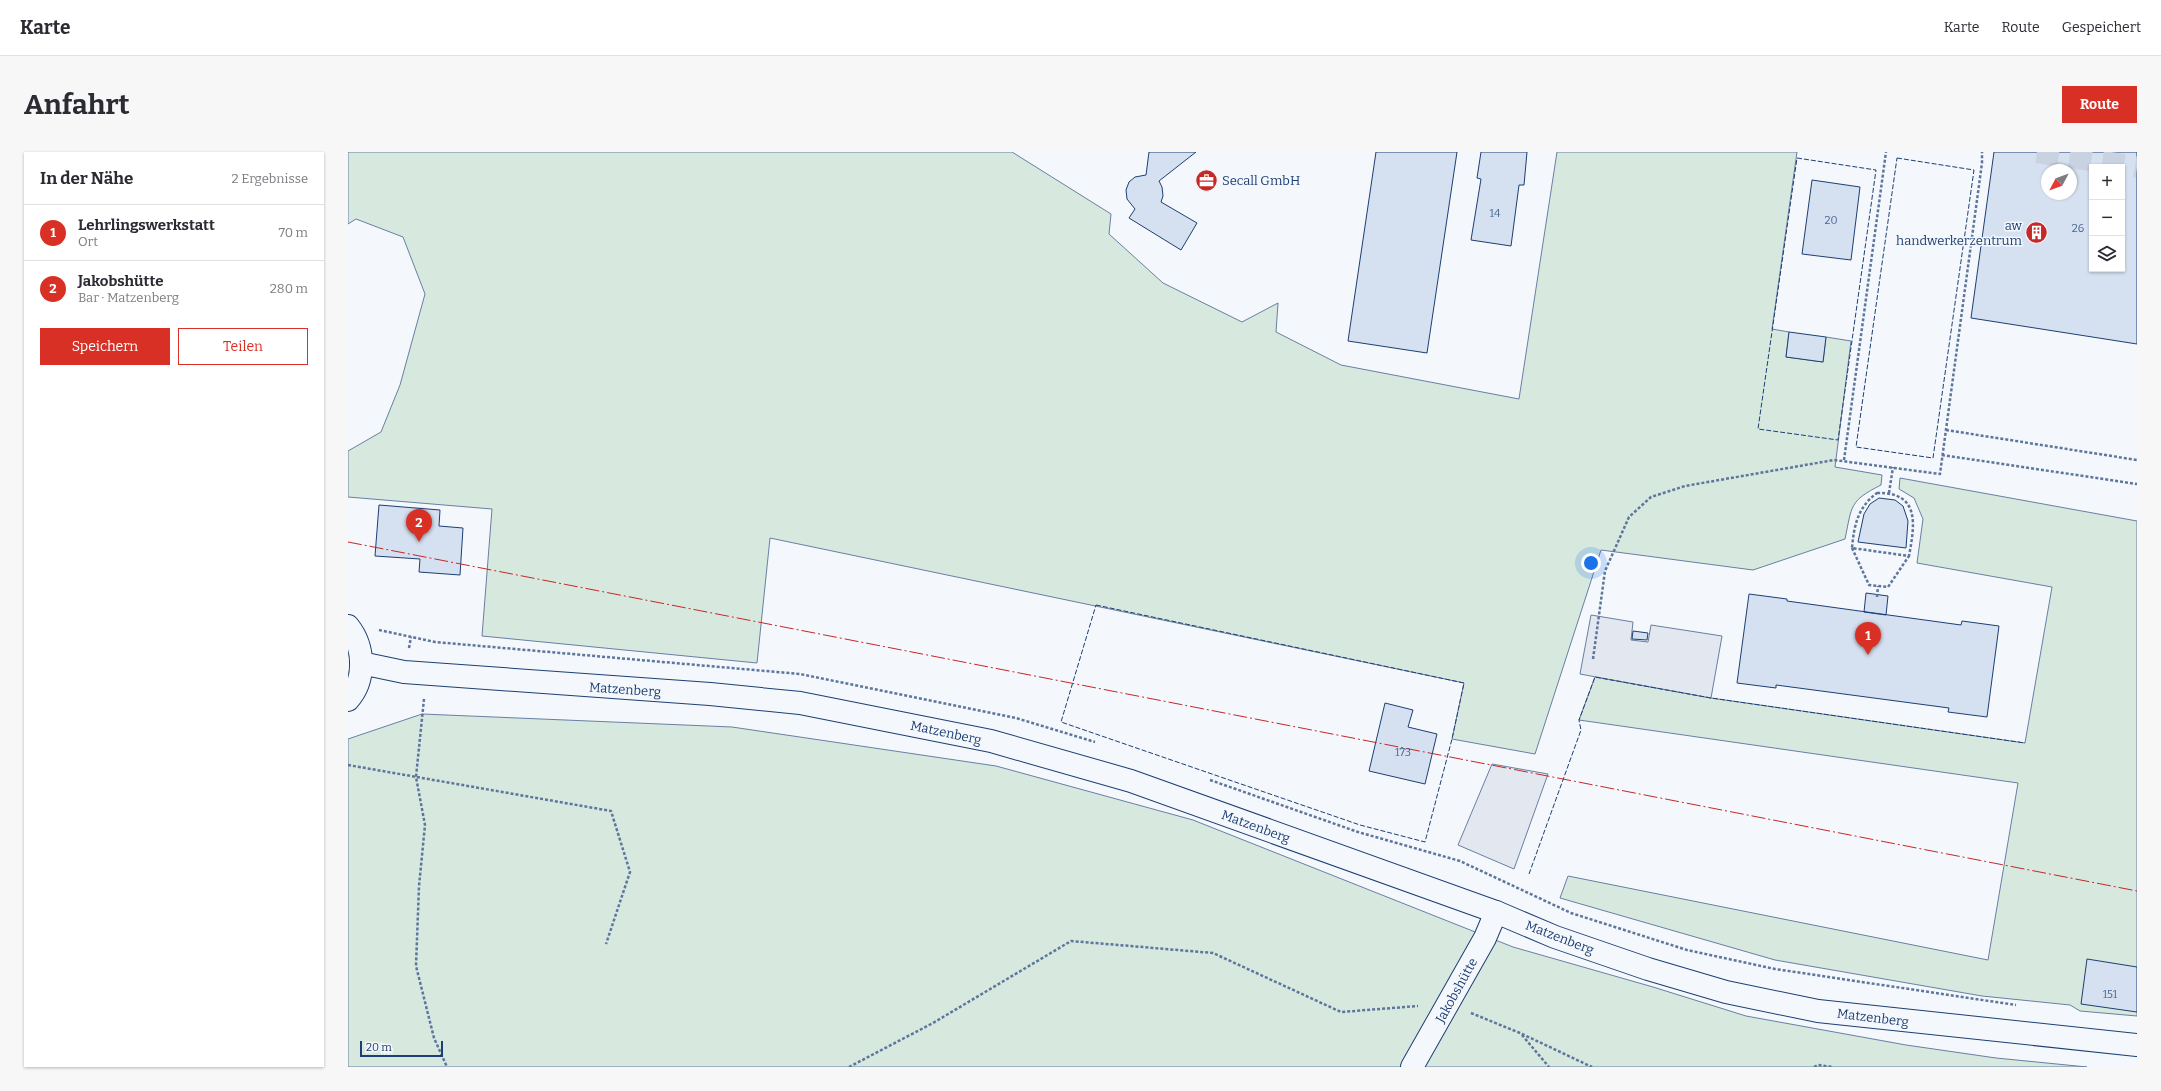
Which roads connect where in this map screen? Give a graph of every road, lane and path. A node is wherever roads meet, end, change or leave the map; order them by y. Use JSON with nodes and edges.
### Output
{"nodes":[{"id":1,"x":1886,"y":152,"type":"edge"},
{"id":2,"x":1982,"y":152,"type":"edge"},
{"id":3,"x":1946,"y":430,"type":"junction"},
{"id":4,"x":1942,"y":455,"type":"junction"},
{"id":5,"x":1844,"y":460,"type":"junction"},
{"id":6,"x":2137,"y":460,"type":"edge"},
{"id":7,"x":1893,"y":467,"type":"junction"},
{"id":8,"x":2137,"y":484,"type":"edge"},
{"id":9,"x":1889,"y":493,"type":"junction"},
{"id":10,"x":1852,"y":548,"type":"junction"},
{"id":11,"x":1910,"y":556,"type":"junction"},
{"id":12,"x":1878,"y":586,"type":"junction"},
{"id":13,"x":1877,"y":597,"type":"dead end"},
{"id":14,"x":348,"y":626,"type":"edge"},
{"id":15,"x":411,"y":637,"type":"dead end"},
{"id":16,"x":408,"y":649,"type":"dead end"},
{"id":17,"x":1593,"y":659,"type":"dead end"},
{"id":18,"x":361,"y":663,"type":"junction"},
{"id":19,"x":426,"y":673,"type":"junction"},
{"id":20,"x":348,"y":700,"type":"edge"},
{"id":21,"x":348,"y":765,"type":"edge"},
{"id":22,"x":416,"y":778,"type":"junction"},
{"id":23,"x":1496,"y":912,"type":"junction"},
{"id":24,"x":606,"y":944,"type":"dead end"},
{"id":25,"x":1449,"y":1004,"type":"junction"},
{"id":26,"x":1520,"y":1033,"type":"junction"},
{"id":27,"x":2137,"y":1045,"type":"edge"},
{"id":28,"x":447,"y":1067,"type":"edge"},
{"id":29,"x":849,"y":1067,"type":"edge"},
{"id":30,"x":1412,"y":1067,"type":"edge"},
{"id":31,"x":1550,"y":1067,"type":"edge"},
{"id":32,"x":1592,"y":1067,"type":"edge"},
{"id":33,"x":1814,"y":1067,"type":"edge"},
{"id":34,"x":1833,"y":1067,"type":"edge"}],
"edges":[{"from":1,"to":5,"type":"path"},
{"from":2,"to":3,"type":"path"},
{"from":3,"to":4,"type":"path"},
{"from":3,"to":6,"type":"path"},
{"from":4,"to":7,"type":"path"},
{"from":4,"to":8,"type":"path"},
{"from":5,"to":7,"type":"path"},
{"from":5,"to":17,"type":"path"},
{"from":7,"to":9,"type":"path"},
{"from":9,"to":10,"type":"path"},
{"from":9,"to":11,"type":"path"},
{"from":10,"to":11,"type":"path"},
{"from":10,"to":12,"type":"path"},
{"from":11,"to":12,"type":"path"},
{"from":12,"to":13,"type":"path"},
{"from":14,"to":18,"type":"street"},
{"from":15,"to":16,"type":"path"},
{"from":18,"to":19,"type":"street","name":"Matzenberg"},
{"from":18,"to":20,"type":"street"},
{"from":19,"to":22,"type":"path"},
{"from":19,"to":23,"type":"street","name":"Matzenberg"},
{"from":21,"to":22,"type":"path"},
{"from":22,"to":24,"type":"path"},
{"from":22,"to":28,"type":"path"},
{"from":23,"to":25,"type":"street","name":"Jakobshütte"},
{"from":23,"to":27,"type":"street","name":"Matzenberg"},
{"from":25,"to":26,"type":"path"},
{"from":25,"to":29,"type":"path"},
{"from":25,"to":30,"type":"street","name":"Jakobshütte"},
{"from":26,"to":31,"type":"path"},
{"from":26,"to":32,"type":"path"},
{"from":33,"to":34,"type":"path"}]}
